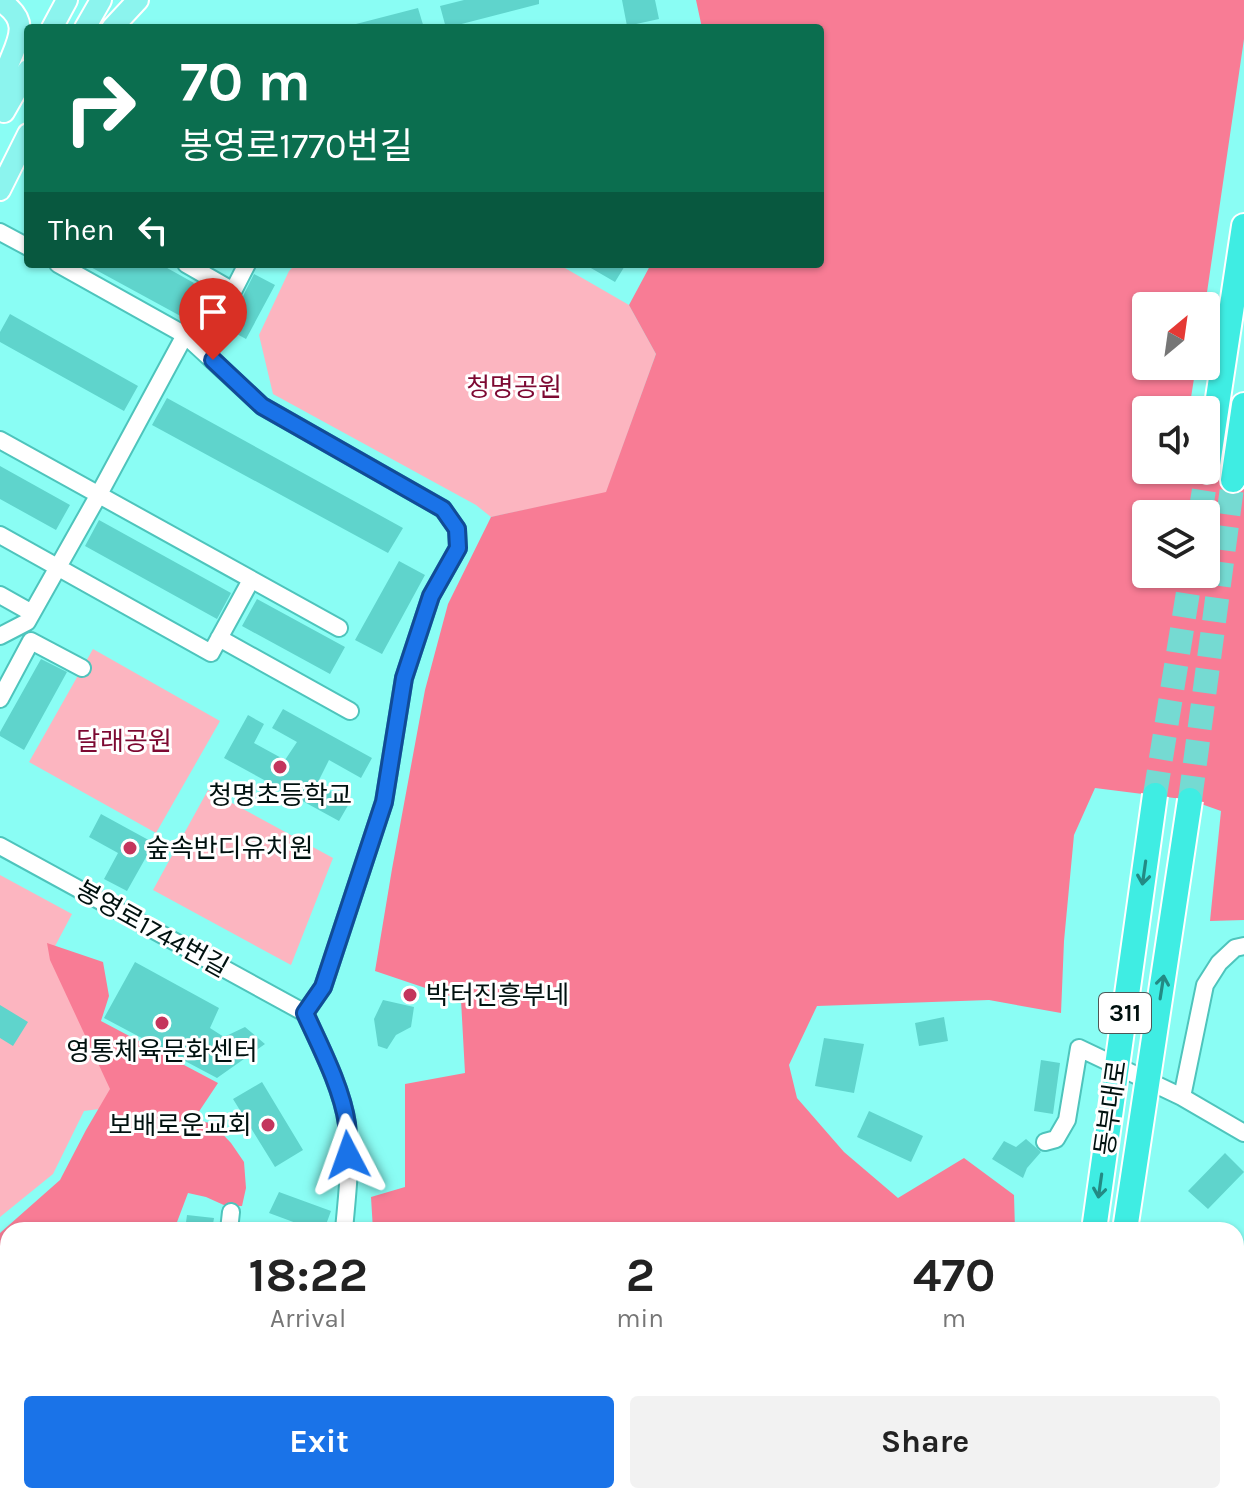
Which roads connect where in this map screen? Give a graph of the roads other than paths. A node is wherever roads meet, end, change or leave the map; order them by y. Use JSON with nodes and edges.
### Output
{"nodes":[{"id":1,"x":67,"y":0,"type":"edge"},
{"id":2,"x":101,"y":0,"type":"edge"},
{"id":3,"x":138,"y":0,"type":"edge"},
{"id":4,"x":0,"y":1,"type":"edge"},
{"id":5,"x":54,"y":24,"type":"edge"},
{"id":6,"x":87,"y":24,"type":"edge"},
{"id":7,"x":116,"y":24,"type":"edge"},
{"id":8,"x":24,"y":77,"type":"edge"},
{"id":9,"x":3,"y":113,"type":"edge"},
{"id":10,"x":22,"y":159,"type":"edge"},
{"id":11,"x":0,"y":190,"type":"edge"},
{"id":12,"x":1244,"y":226,"type":"edge"},
{"id":13,"x":0,"y":232,"type":"edge"},
{"id":14,"x":24,"y":245,"type":"edge"},
{"id":15,"x":65,"y":268,"type":"edge"},
{"id":16,"x":193,"y":268,"type":"edge"},
{"id":17,"x":245,"y":268,"type":"edge"},
{"id":18,"x":233,"y":291,"type":"junction"},
{"id":19,"x":189,"y":338,"type":"junction"},
{"id":20,"x":1218,"y":396,"type":"edge"},
{"id":21,"x":1244,"y":405,"type":"edge"},
{"id":22,"x":0,"y":440,"type":"edge"},
{"id":23,"x":1233,"y":480,"type":"tunnel mouth"},
{"id":24,"x":98,"y":496,"type":"junction"},
{"id":25,"x":0,"y":535,"type":"edge"},
{"id":26,"x":58,"y":567,"type":"junction"},
{"id":27,"x":251,"y":580,"type":"junction"},
{"id":28,"x":0,"y":595,"type":"edge"},
{"id":29,"x":32,"y":613,"type":"junction"},
{"id":30,"x":339,"y":628,"type":"dead end"},
{"id":31,"x":0,"y":636,"type":"edge"},
{"id":32,"x":219,"y":638,"type":"junction"},
{"id":33,"x":82,"y":668,"type":"dead end"},
{"id":34,"x":0,"y":699,"type":"edge"},
{"id":35,"x":350,"y":711,"type":"dead end"},
{"id":36,"x":1155,"y":795,"type":"tunnel mouth"},
{"id":37,"x":1190,"y":800,"type":"tunnel mouth"},
{"id":38,"x":0,"y":846,"type":"edge"},
{"id":39,"x":1244,"y":946,"type":"edge"},
{"id":40,"x":305,"y":1013,"type":"junction"},
{"id":41,"x":1182,"y":1097,"type":"junction"},
{"id":42,"x":1244,"y":1133,"type":"edge"},
{"id":43,"x":1045,"y":1142,"type":"dead end"},
{"id":44,"x":231,"y":1212,"type":"dead end"},
{"id":45,"x":230,"y":1222,"type":"edge"},
{"id":46,"x":345,"y":1222,"type":"edge"},
{"id":47,"x":1095,"y":1222,"type":"edge"},
{"id":48,"x":1126,"y":1222,"type":"edge"}],
"edges":[{"from":1,"to":5,"type":"main road"},
{"from":2,"to":6,"type":"main road"},
{"from":3,"to":7,"type":"main road"},
{"from":4,"to":9,"type":"main road"},
{"from":8,"to":9,"type":"main road"},
{"from":10,"to":11,"type":"main road"},
{"from":12,"to":20,"type":"highway"},
{"from":13,"to":14,"type":"street"},
{"from":15,"to":19,"type":"street"},
{"from":16,"to":18,"type":"street"},
{"from":17,"to":18,"type":"street"},
{"from":18,"to":19,"type":"street"},
{"from":19,"to":24,"type":"street"},
{"from":19,"to":40,"type":"street"},
{"from":21,"to":23,"type":"highway"},
{"from":22,"to":24,"type":"street"},
{"from":24,"to":26,"type":"street"},
{"from":24,"to":27,"type":"street"},
{"from":25,"to":26,"type":"street"},
{"from":26,"to":29,"type":"street"},
{"from":26,"to":32,"type":"street"},
{"from":27,"to":30,"type":"street"},
{"from":27,"to":32,"type":"street"},
{"from":28,"to":29,"type":"street"},
{"from":29,"to":31,"type":"street"},
{"from":32,"to":35,"type":"street"},
{"from":33,"to":34,"type":"street"},
{"from":36,"to":47,"type":"highway","name":"동부대로","number":"311","one_way":true,"bridge":true},
{"from":48,"to":37,"type":"highway","name":"동부대로","number":"311","one_way":true,"bridge":true},
{"from":38,"to":40,"type":"street","name":"봉영로1744번길"},
{"from":39,"to":41,"type":"street"},
{"from":40,"to":46,"type":"street"},
{"from":41,"to":42,"type":"street"},
{"from":41,"to":43,"type":"street"},
{"from":44,"to":45,"type":"street"}]}
